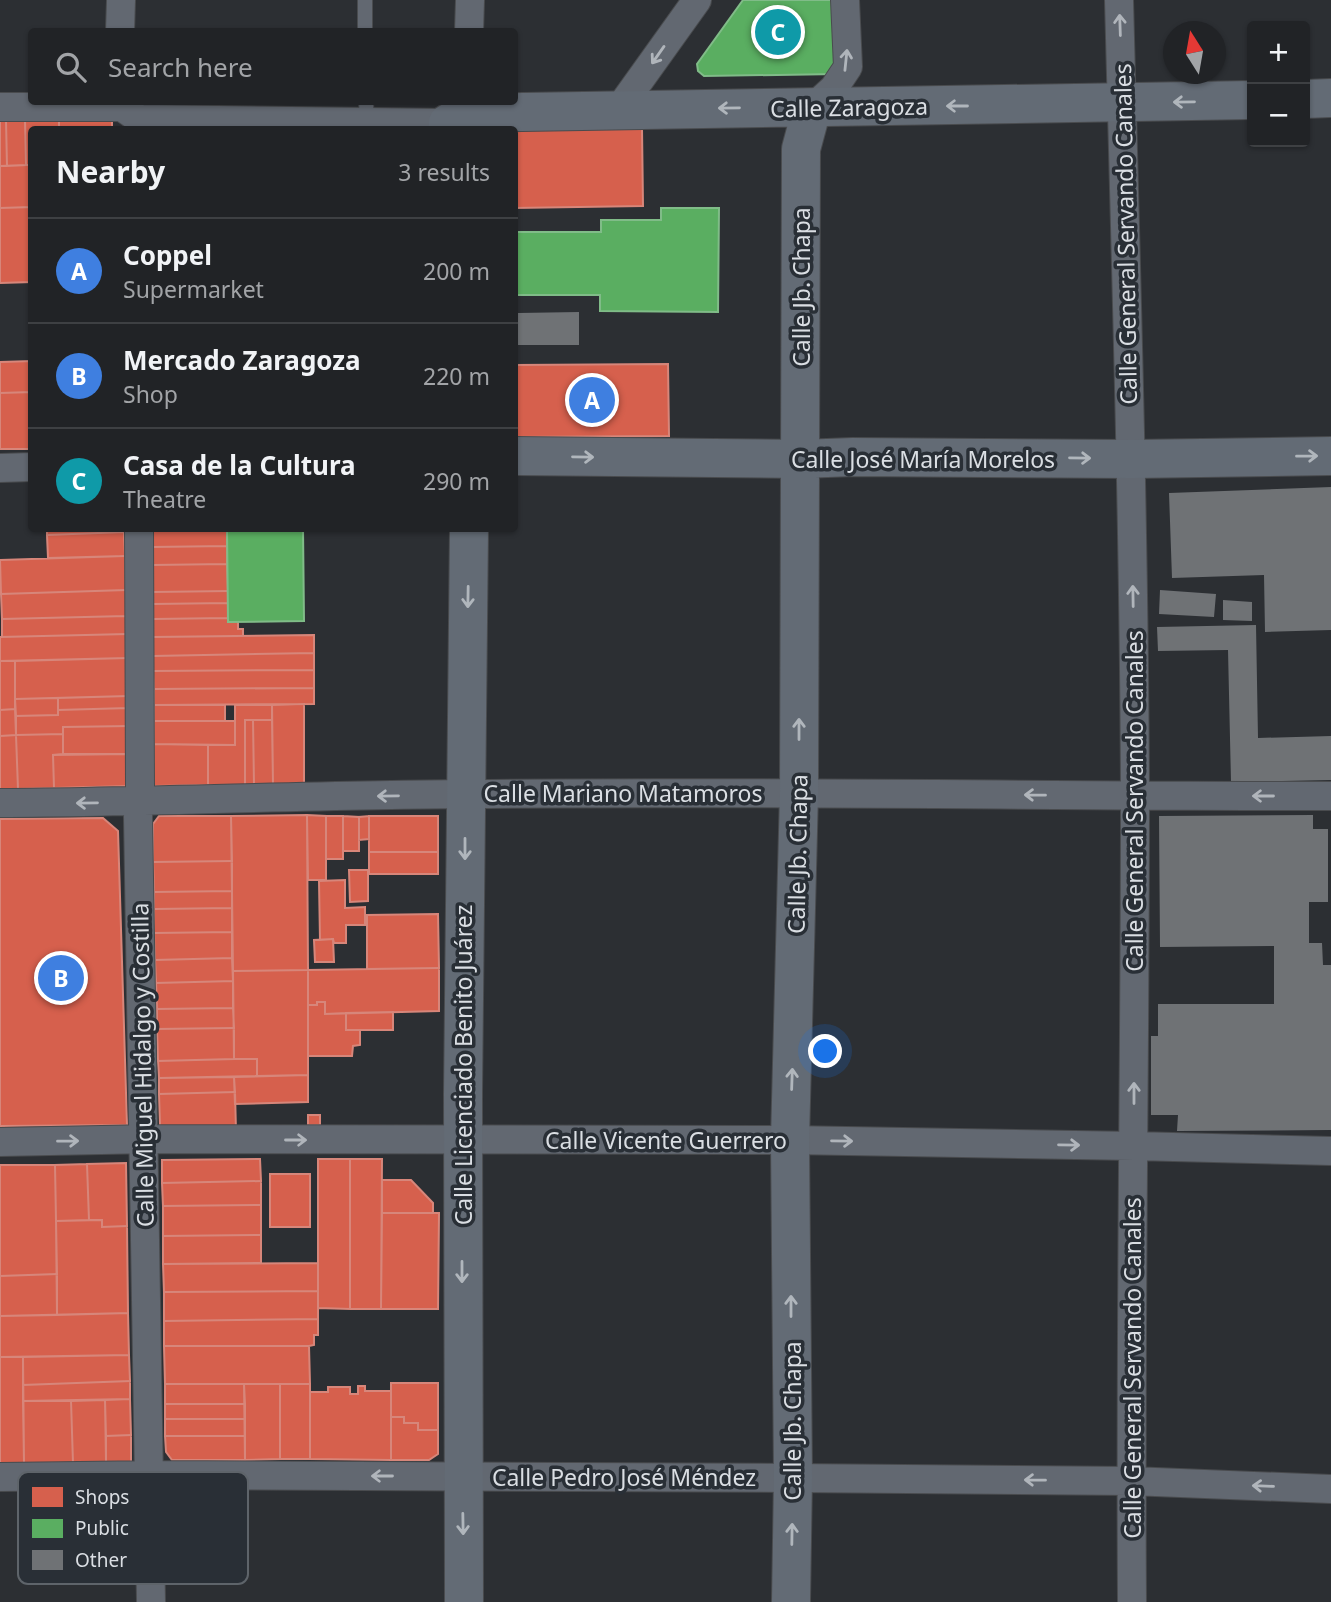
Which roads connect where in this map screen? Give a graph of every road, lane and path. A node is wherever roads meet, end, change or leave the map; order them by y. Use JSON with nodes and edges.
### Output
{"nodes":[{"id":1,"x":121,"y":0,"type":"edge"},
{"id":2,"x":365,"y":0,"type":"edge"},
{"id":3,"x":470,"y":0,"type":"edge"},
{"id":4,"x":697,"y":0,"type":"edge"},
{"id":5,"x":845,"y":0,"type":"edge"},
{"id":6,"x":1119,"y":0,"type":"edge"},
{"id":7,"x":120,"y":28,"type":"edge"},
{"id":8,"x":365,"y":28,"type":"edge"},
{"id":9,"x":469,"y":28,"type":"edge"},
{"id":10,"x":1331,"y":98,"type":"edge"},
{"id":11,"x":1310,"y":99,"type":"edge"},
{"id":12,"x":1247,"y":100,"type":"edge"},
{"id":13,"x":1122,"y":103,"type":"junction"},
{"id":14,"x":0,"y":107,"type":"edge"},
{"id":15,"x":812,"y":107,"type":"junction"},
{"id":16,"x":619,"y":110,"type":"junction"},
{"id":17,"x":367,"y":112,"type":"edge"},
{"id":18,"x":130,"y":114,"type":"edge"},
{"id":19,"x":458,"y":117,"type":"edge"},
{"id":20,"x":518,"y":456,"type":"edge"},
{"id":21,"x":1331,"y":456,"type":"edge"},
{"id":22,"x":801,"y":459,"type":"junction"},
{"id":23,"x":1132,"y":459,"type":"junction"},
{"id":24,"x":28,"y":467,"type":"edge"},
{"id":25,"x":0,"y":468,"type":"edge"},
{"id":26,"x":138,"y":532,"type":"edge"},
{"id":27,"x":469,"y":532,"type":"edge"},
{"id":28,"x":799,"y":793,"type":"junction"},
{"id":29,"x":465,"y":794,"type":"junction"},
{"id":30,"x":1135,"y":796,"type":"junction"},
{"id":31,"x":1331,"y":796,"type":"edge"},
{"id":32,"x":140,"y":802,"type":"junction"},
{"id":33,"x":0,"y":803,"type":"edge"},
{"id":34,"x":143,"y":1140,"type":"junction"},
{"id":35,"x":463,"y":1140,"type":"junction"},
{"id":36,"x":790,"y":1140,"type":"junction"},
{"id":37,"x":0,"y":1142,"type":"edge"},
{"id":38,"x":1134,"y":1146,"type":"junction"},
{"id":39,"x":1331,"y":1151,"type":"edge"},
{"id":40,"x":149,"y":1472,"type":"edge"},
{"id":41,"x":248,"y":1476,"type":"edge"},
{"id":42,"x":462,"y":1476,"type":"junction"},
{"id":43,"x":0,"y":1477,"type":"edge"},
{"id":44,"x":18,"y":1477,"type":"edge"},
{"id":45,"x":793,"y":1478,"type":"junction"},
{"id":46,"x":1131,"y":1481,"type":"junction"},
{"id":47,"x":1331,"y":1489,"type":"edge"},
{"id":48,"x":151,"y":1584,"type":"edge"},
{"id":49,"x":151,"y":1602,"type":"edge"},
{"id":50,"x":464,"y":1602,"type":"edge"},
{"id":51,"x":791,"y":1602,"type":"edge"},
{"id":52,"x":1132,"y":1602,"type":"edge"}],
"edges":[{"from":1,"to":7,"type":"street"},
{"from":2,"to":8,"type":"lane"},
{"from":3,"to":9,"type":"street"},
{"from":4,"to":16,"type":"street","one_way":true},
{"from":15,"to":5,"type":"street","one_way":true},
{"from":13,"to":6,"type":"street","name":"Calle General Servando Canales","one_way":true},
{"from":10,"to":11,"type":"main road"},
{"from":12,"to":13,"type":"main road","name":"Calle Zaragoza","one_way":true},
{"from":13,"to":15,"type":"main road","name":"Calle Zaragoza","one_way":true},
{"from":13,"to":23,"type":"street","name":"Calle General Servando Canales"},
{"from":14,"to":18,"type":"street"},
{"from":15,"to":16,"type":"main road","name":"Calle Zaragoza","one_way":true},
{"from":15,"to":22,"type":"main road","name":"Calle Jb. Chapa"},
{"from":16,"to":19,"type":"main road","name":"Calle Zaragoza"},
{"from":17,"to":18,"type":"street"},
{"from":17,"to":19,"type":"street"},
{"from":20,"to":22,"type":"main road","name":"Calle José María Morelos","one_way":true},
{"from":23,"to":21,"type":"main road","name":"Calle José María Morelos","one_way":true},
{"from":22,"to":23,"type":"main road","name":"Calle José María Morelos","one_way":true},
{"from":28,"to":22,"type":"main road","name":"Calle Jb. Chapa","one_way":true},
{"from":30,"to":23,"type":"street","name":"Calle General Servando Canales","one_way":true},
{"from":24,"to":25,"type":"street"},
{"from":26,"to":32,"type":"street","name":"Calle Miguel Hidalgo y Costilla"},
{"from":27,"to":29,"type":"main road","name":"Calle Licenciado Benito Juárez","one_way":true},
{"from":28,"to":29,"type":"street","name":"Calle Mariano Matamoros"},
{"from":30,"to":28,"type":"street","name":"Calle Mariano Matamoros","one_way":true},
{"from":36,"to":28,"type":"main road","name":"Calle Jb. Chapa","one_way":true},
{"from":29,"to":32,"type":"street","name":"Calle Mariano Matamoros","one_way":true},
{"from":29,"to":35,"type":"main road","name":"Calle Licenciado Benito Juárez","one_way":true},
{"from":31,"to":30,"type":"street","name":"Calle Mariano Matamoros","one_way":true},
{"from":38,"to":30,"type":"street","name":"Calle General Servando Canales","one_way":true},
{"from":32,"to":33,"type":"street","name":"Calle Mariano Matamoros","one_way":true},
{"from":32,"to":34,"type":"street","name":"Calle Miguel Hidalgo y Costilla"},
{"from":34,"to":35,"type":"street","name":"Calle Vicente Guerrero","one_way":true},
{"from":37,"to":34,"type":"street","name":"Calle Vicente Guerrero","one_way":true},
{"from":34,"to":40,"type":"street","name":"Calle Miguel Hidalgo y Costilla"},
{"from":35,"to":36,"type":"street","name":"Calle Vicente Guerrero"},
{"from":35,"to":42,"type":"main road","name":"Calle Licenciado Benito Juárez","one_way":true},
{"from":36,"to":38,"type":"street","name":"Calle Vicente Guerrero","one_way":true},
{"from":45,"to":36,"type":"main road","name":"Calle Jb. Chapa","one_way":true},
{"from":38,"to":39,"type":"street","name":"Calle Vicente Guerrero"},
{"from":38,"to":46,"type":"street","name":"Calle General Servando Canales"},
{"from":42,"to":41,"type":"street","name":"Calle Pedro José Méndez","one_way":true},
{"from":42,"to":45,"type":"street","name":"Calle Pedro José Méndez"},
{"from":42,"to":50,"type":"main road","name":"Calle Licenciado Benito Juárez","one_way":true},
{"from":43,"to":44,"type":"street","name":"Calle Pedro José Méndez"},
{"from":46,"to":45,"type":"street","name":"Calle Pedro José Méndez","one_way":true},
{"from":51,"to":45,"type":"main road","name":"Calle Jb. Chapa","one_way":true},
{"from":47,"to":46,"type":"street","name":"Calle Pedro José Méndez","one_way":true},
{"from":46,"to":52,"type":"street","name":"Calle General Servando Canales"},
{"from":48,"to":49,"type":"street","name":"Calle Miguel Hidalgo y Costilla"}]}
